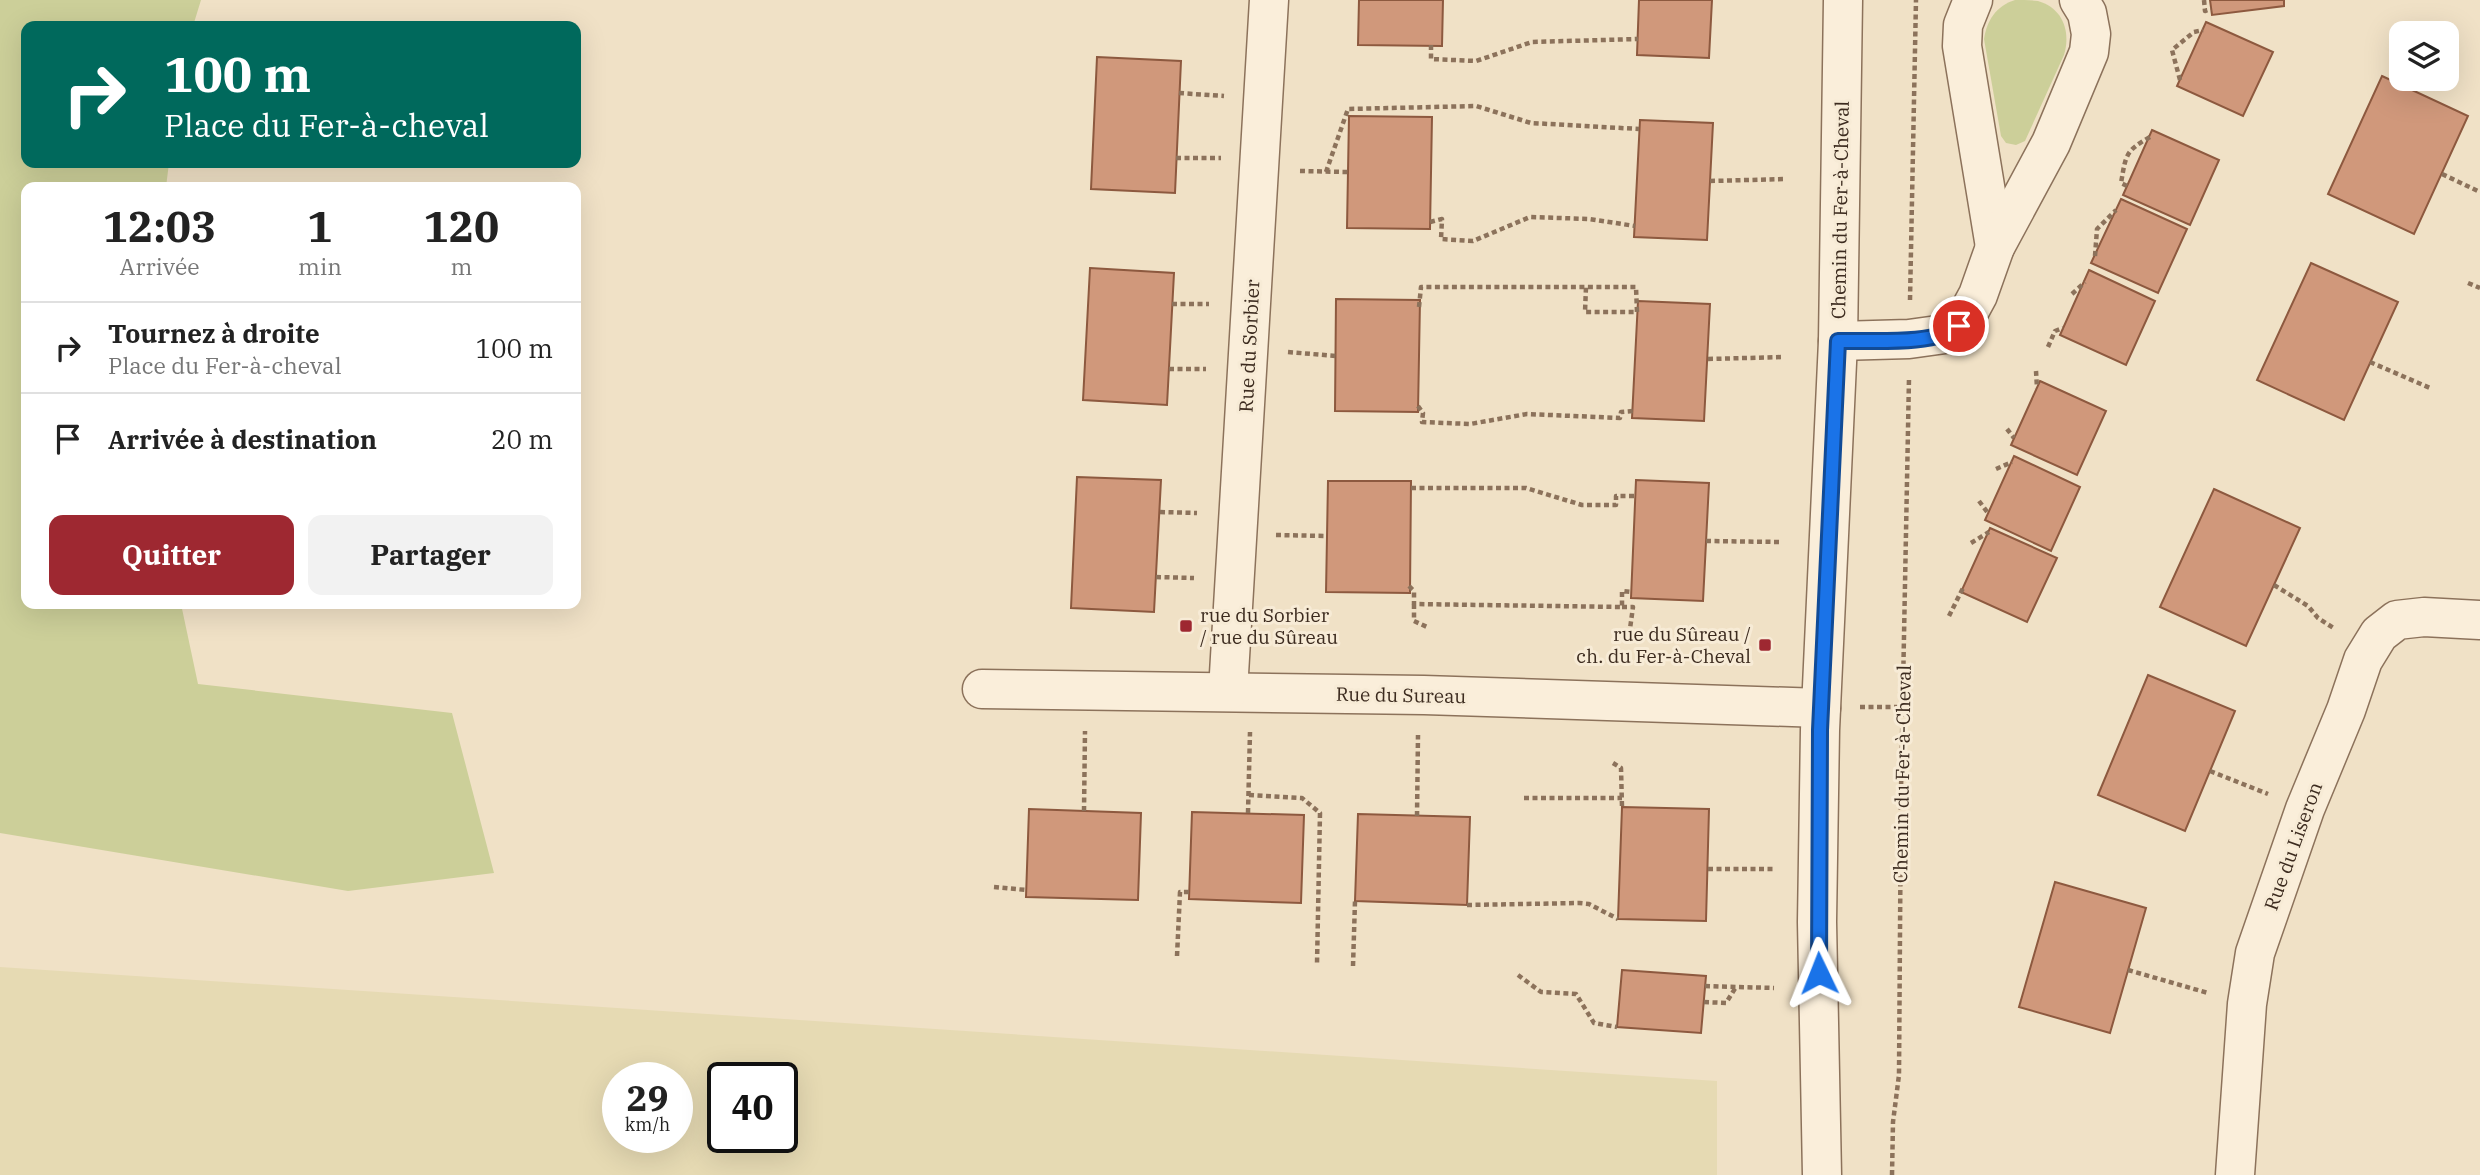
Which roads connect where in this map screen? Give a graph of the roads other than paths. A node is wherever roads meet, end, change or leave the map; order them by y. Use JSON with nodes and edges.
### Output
{"nodes":[{"id":1,"x":1269,"y":0,"type":"edge"},
{"id":2,"x":1843,"y":0,"type":"edge"},
{"id":3,"x":1973,"y":0,"type":"edge"},
{"id":4,"x":2079,"y":0,"type":"edge"},
{"id":5,"x":1995,"y":247,"type":"junction"},
{"id":6,"x":1838,"y":341,"type":"junction"},
{"id":7,"x":2480,"y":620,"type":"edge"},
{"id":8,"x":982,"y":689,"type":"dead end"},
{"id":9,"x":1227,"y":691,"type":"junction"},
{"id":10,"x":1821,"y":708,"type":"junction"},
{"id":11,"x":1822,"y":1175,"type":"edge"},
{"id":12,"x":2235,"y":1175,"type":"edge"}],
"edges":[{"from":1,"to":9,"type":"street","name":"Rue du Sorbier"},
{"from":2,"to":6,"type":"street","name":"Chemin du Fer-à-Cheval"},
{"from":3,"to":5,"type":"street"},
{"from":4,"to":5,"type":"street"},
{"from":5,"to":6,"type":"street"},
{"from":6,"to":10,"type":"street","name":"Chemin du Fer-à-Cheval"},
{"from":7,"to":12,"type":"street","name":"Rue du Liseron"},
{"from":8,"to":9,"type":"street","name":"Rue du Sureau"},
{"from":9,"to":10,"type":"street","name":"Rue du Sureau"},
{"from":10,"to":11,"type":"street","name":"Chemin du Fer-à-Cheval"}]}
